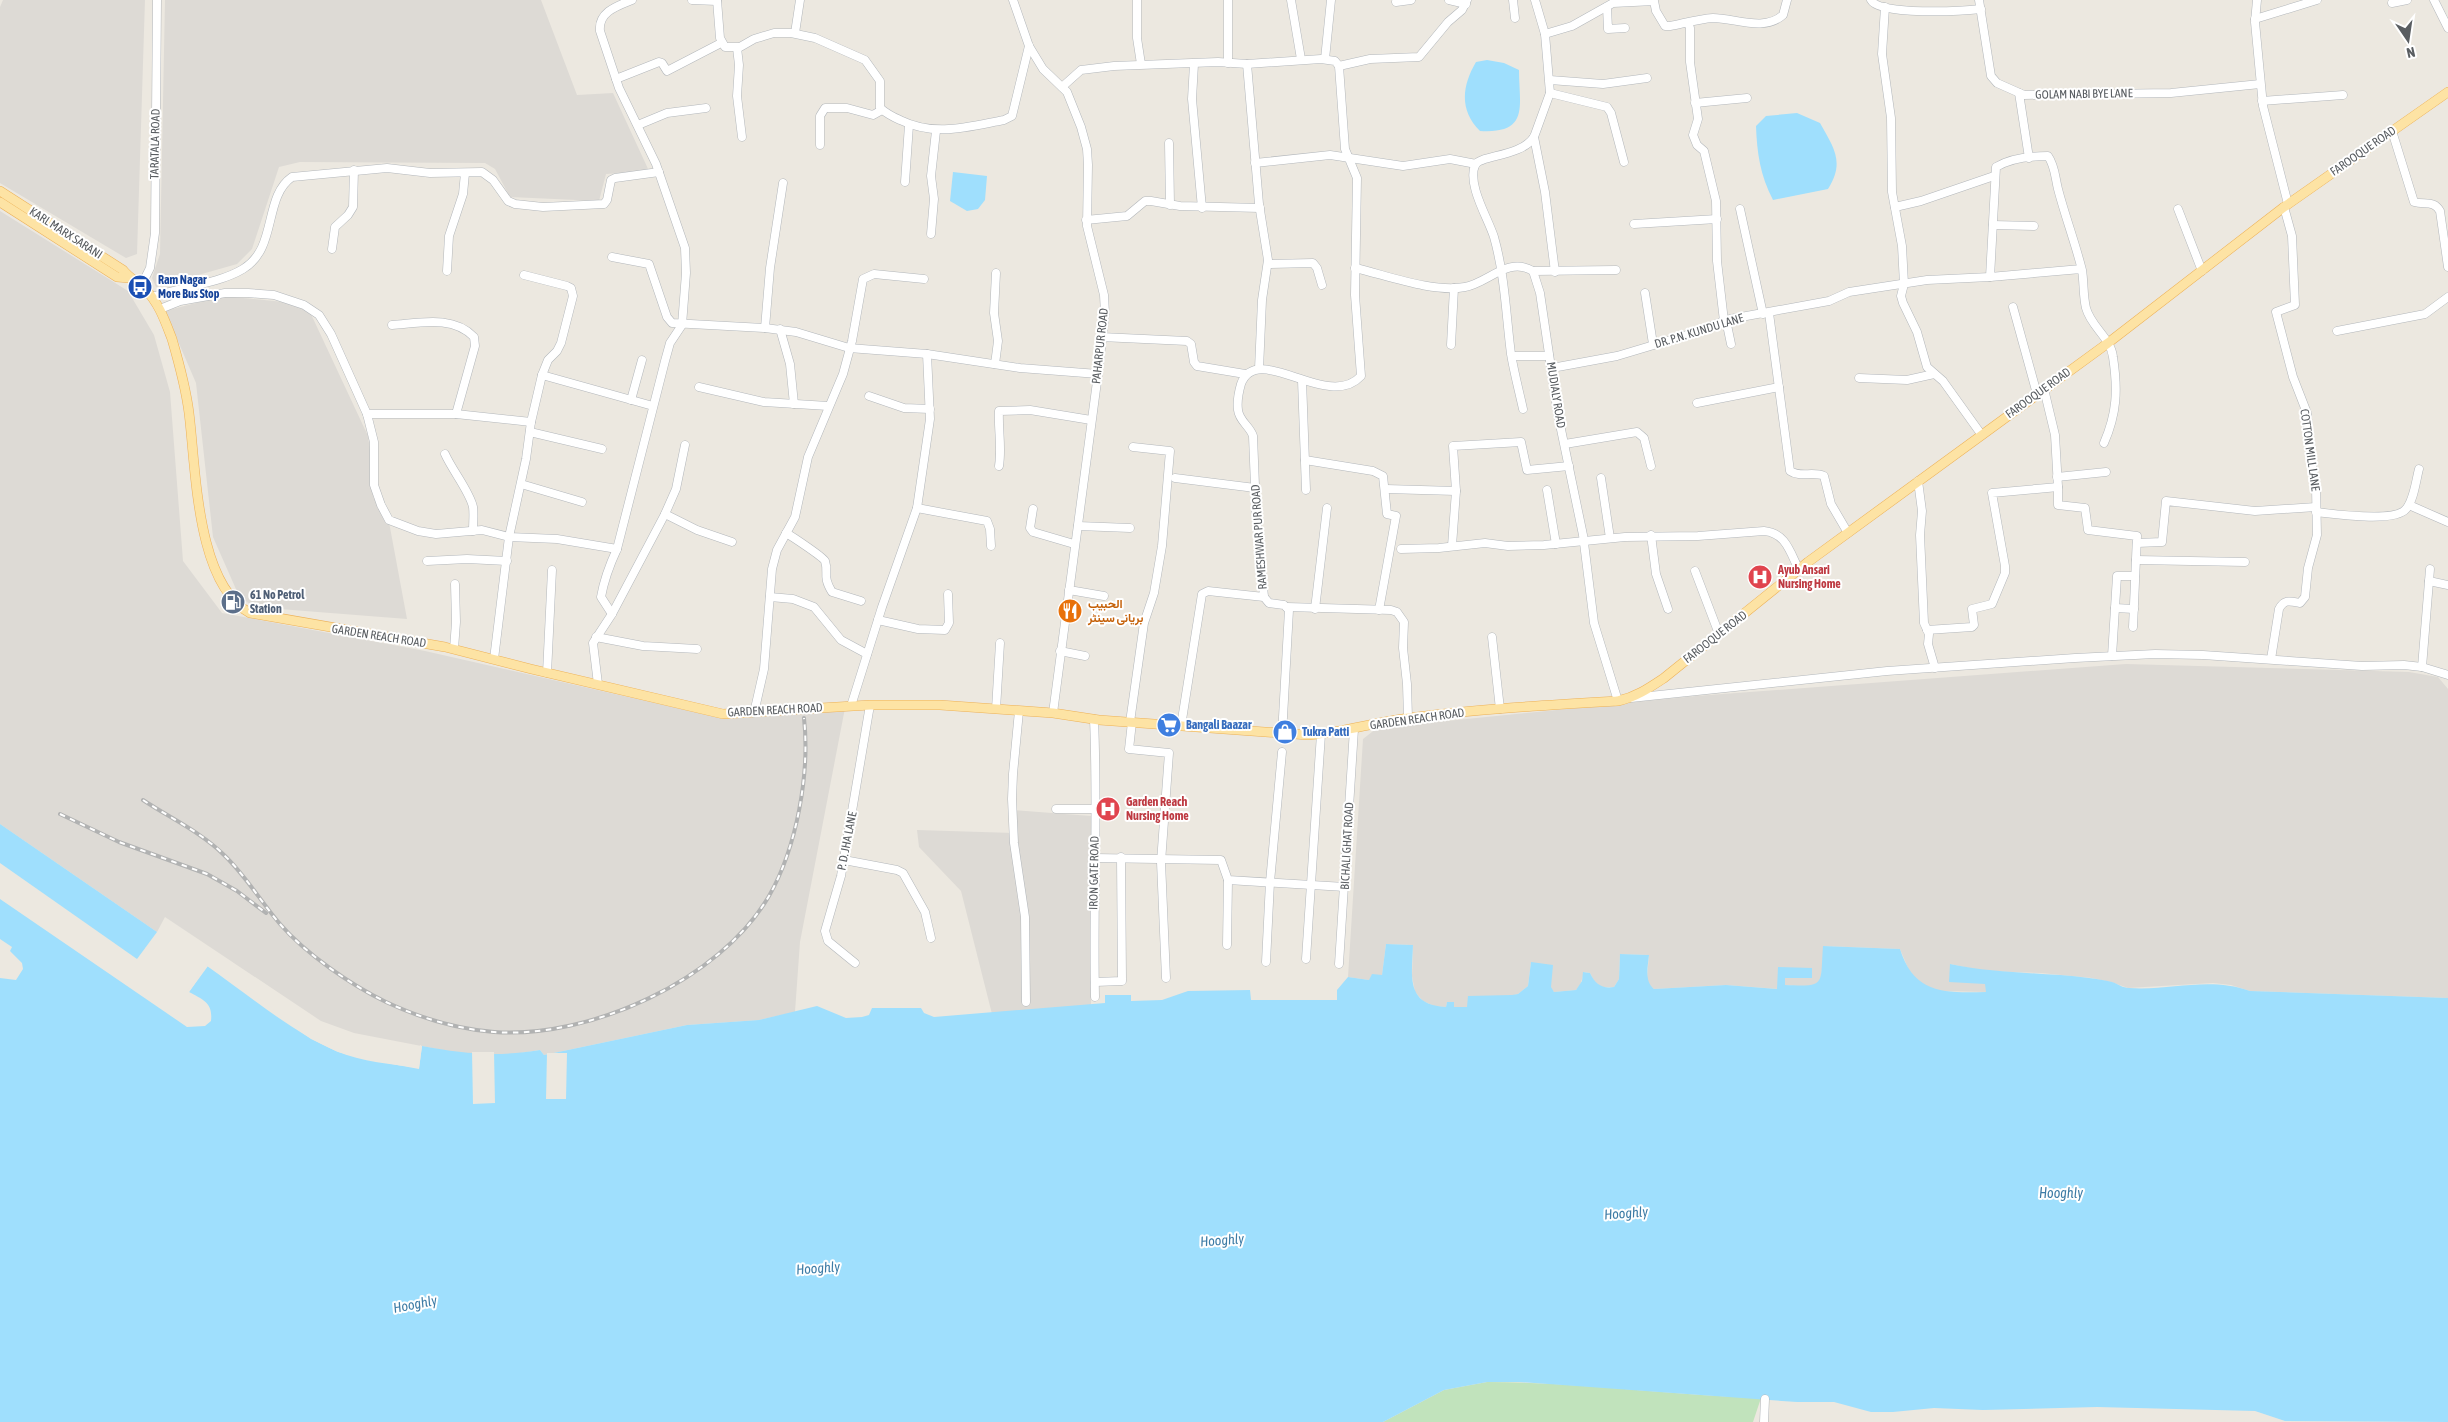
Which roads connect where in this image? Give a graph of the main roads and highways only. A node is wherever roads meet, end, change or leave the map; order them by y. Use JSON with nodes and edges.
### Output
{"nodes":[{"id":1,"x":2448,"y":92,"type":"edge"},
{"id":2,"x":0,"y":191,"type":"edge"},
{"id":3,"x":0,"y":202,"type":"edge"},
{"id":4,"x":129,"y":278,"type":"junction"},
{"id":5,"x":141,"y":286,"type":"joint"},
{"id":6,"x":1631,"y":698,"type":"joint"}],
"edges":[{"from":1,"to":6,"type":"main road","name":"FAROOQUE ROAD"},
{"from":2,"to":4,"type":"main road","name":"KARL MARX SARANI"},
{"from":3,"to":4,"type":"main road","name":"KARL MARX SARANI"},
{"from":4,"to":5,"type":"main road","name":"KARL MARX SARANI"},
{"from":5,"to":6,"type":"main road","name":"GARDEN REACH ROAD"}]}
